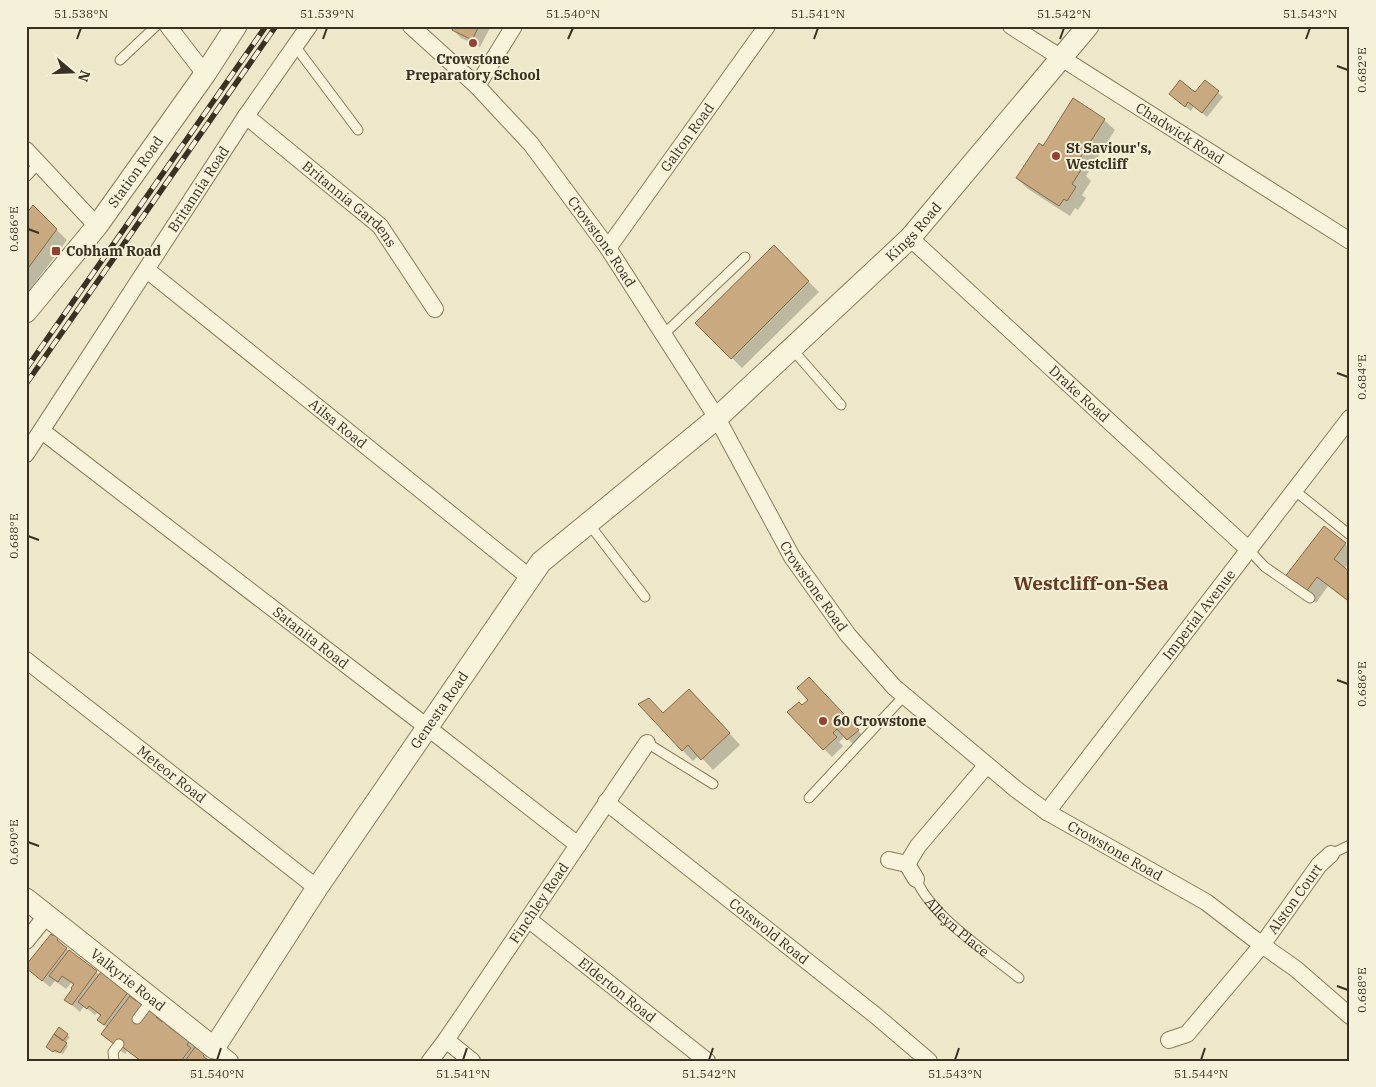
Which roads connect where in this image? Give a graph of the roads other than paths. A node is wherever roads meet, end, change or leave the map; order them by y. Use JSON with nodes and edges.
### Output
{"nodes":[{"id":1,"x":156,"y":26,"type":"edge"},
{"id":2,"x":168,"y":26,"type":"edge"},
{"id":3,"x":236,"y":26,"type":"edge"},
{"id":4,"x":309,"y":26,"type":"edge"},
{"id":5,"x":411,"y":26,"type":"edge"},
{"id":6,"x":514,"y":26,"type":"edge"},
{"id":7,"x":766,"y":26,"type":"edge"},
{"id":8,"x":1010,"y":26,"type":"edge"},
{"id":9,"x":1088,"y":26,"type":"edge"},
{"id":10,"x":296,"y":46,"type":"junction"},
{"id":11,"x":1062,"y":59,"type":"junction"},
{"id":12,"x":120,"y":60,"type":"dead end"},
{"id":13,"x":204,"y":74,"type":"junction"},
{"id":14,"x":478,"y":86,"type":"junction"},
{"id":15,"x":246,"y":116,"type":"junction"},
{"id":16,"x":358,"y":130,"type":"dead end"},
{"id":17,"x":26,"y":150,"type":"edge"},
{"id":18,"x":39,"y":163,"type":"junction"},
{"id":19,"x":26,"y":177,"type":"edge"},
{"id":20,"x":97,"y":226,"type":"junction"},
{"id":21,"x":910,"y":238,"type":"junction"},
{"id":22,"x":1350,"y":241,"type":"edge"},
{"id":23,"x":608,"y":248,"type":"junction"},
{"id":24,"x":745,"y":257,"type":"dead end"},
{"id":25,"x":147,"y":270,"type":"junction"},
{"id":26,"x":435,"y":308,"type":"dead end"},
{"id":27,"x":26,"y":312,"type":"edge"},
{"id":28,"x":664,"y":335,"type":"junction"},
{"id":29,"x":792,"y":349,"type":"junction"},
{"id":30,"x":841,"y":405,"type":"dead end"},
{"id":31,"x":717,"y":418,"type":"junction"},
{"id":32,"x":1350,"y":418,"type":"edge"},
{"id":33,"x":42,"y":432,"type":"junction"},
{"id":34,"x":26,"y":454,"type":"edge"},
{"id":35,"x":1294,"y":490,"type":"junction"},
{"id":36,"x":589,"y":524,"type":"junction"},
{"id":37,"x":1350,"y":535,"type":"edge"},
{"id":38,"x":1248,"y":549,"type":"junction"},
{"id":39,"x":529,"y":577,"type":"junction"},
{"id":40,"x":645,"y":597,"type":"dead end"},
{"id":41,"x":1310,"y":598,"type":"dead end"},
{"id":42,"x":26,"y":660,"type":"edge"},
{"id":43,"x":904,"y":696,"type":"junction"},
{"id":44,"x":427,"y":726,"type":"junction"},
{"id":45,"x":647,"y":743,"type":"joint"},
{"id":46,"x":986,"y":766,"type":"junction"},
{"id":47,"x":713,"y":784,"type":"dead end"},
{"id":48,"x":809,"y":798,"type":"dead end"},
{"id":49,"x":606,"y":802,"type":"junction"},
{"id":50,"x":1047,"y":812,"type":"junction"},
{"id":51,"x":578,"y":845,"type":"junction"},
{"id":52,"x":1350,"y":845,"type":"edge"},
{"id":53,"x":1330,"y":854,"type":"joint"},
{"id":54,"x":890,"y":860,"type":"dead end"},
{"id":55,"x":907,"y":864,"type":"junction"},
{"id":56,"x":916,"y":879,"type":"joint"},
{"id":57,"x":317,"y":888,"type":"junction"},
{"id":58,"x":26,"y":899,"type":"edge"},
{"id":59,"x":47,"y":915,"type":"junction"},
{"id":60,"x":528,"y":919,"type":"junction"},
{"id":61,"x":26,"y":941,"type":"edge"},
{"id":62,"x":1262,"y":945,"type":"junction"},
{"id":63,"x":1020,"y":978,"type":"dead end"},
{"id":64,"x":152,"y":999,"type":"junction"},
{"id":65,"x":1350,"y":1016,"type":"edge"},
{"id":66,"x":137,"y":1019,"type":"dead end"},
{"id":67,"x":446,"y":1040,"type":"junction"},
{"id":68,"x":1169,"y":1040,"type":"dead end"},
{"id":69,"x":119,"y":1044,"type":"dead end"},
{"id":70,"x":214,"y":1048,"type":"junction"},
{"id":71,"x":114,"y":1061,"type":"edge"},
{"id":72,"x":230,"y":1061,"type":"edge"},
{"id":73,"x":430,"y":1061,"type":"edge"},
{"id":74,"x":472,"y":1061,"type":"edge"},
{"id":75,"x":707,"y":1061,"type":"edge"},
{"id":76,"x":929,"y":1061,"type":"edge"}],
"edges":[{"from":1,"to":12,"type":"lane"},
{"from":2,"to":13,"type":"street"},
{"from":3,"to":13,"type":"street","name":"Station Road"},
{"from":4,"to":10,"type":"street","name":"Britannia Road"},
{"from":5,"to":14,"type":"street","name":"Crowstone Road"},
{"from":6,"to":14,"type":"street"},
{"from":7,"to":23,"type":"street","name":"Galton Road"},
{"from":8,"to":11,"type":"street","name":"Chadwick Road"},
{"from":9,"to":11,"type":"street","name":"Kings Road"},
{"from":10,"to":15,"type":"street","name":"Britannia Road"},
{"from":10,"to":16,"type":"lane"},
{"from":11,"to":21,"type":"street","name":"Kings Road"},
{"from":11,"to":22,"type":"street","name":"Chadwick Road"},
{"from":13,"to":20,"type":"street","name":"Station Road"},
{"from":14,"to":23,"type":"street","name":"Crowstone Road"},
{"from":15,"to":25,"type":"street","name":"Britannia Road"},
{"from":15,"to":26,"type":"street","name":"Britannia Gardens"},
{"from":17,"to":18,"type":"street"},
{"from":18,"to":19,"type":"lane"},
{"from":18,"to":20,"type":"street"},
{"from":20,"to":27,"type":"street","name":"Station Road"},
{"from":21,"to":29,"type":"street","name":"Kings Road"},
{"from":21,"to":38,"type":"street","name":"Drake Road"},
{"from":23,"to":28,"type":"street","name":"Crowstone Road"},
{"from":24,"to":28,"type":"lane"},
{"from":25,"to":33,"type":"street","name":"Britannia Road"},
{"from":25,"to":39,"type":"street","name":"Ailsa Road"},
{"from":28,"to":31,"type":"street","name":"Crowstone Road"},
{"from":29,"to":30,"type":"lane"},
{"from":29,"to":31,"type":"street","name":"Kings Road"},
{"from":31,"to":36,"type":"street","name":"Genesta Road"},
{"from":31,"to":43,"type":"street","name":"Crowstone Road"},
{"from":32,"to":35,"type":"street","name":"Imperial Avenue"},
{"from":33,"to":34,"type":"street","name":"Britannia Road"},
{"from":33,"to":44,"type":"street","name":"Satanita Road"},
{"from":35,"to":37,"type":"lane"},
{"from":35,"to":38,"type":"street","name":"Imperial Avenue"},
{"from":36,"to":39,"type":"street","name":"Genesta Road"},
{"from":36,"to":40,"type":"lane"},
{"from":38,"to":41,"type":"lane"},
{"from":38,"to":50,"type":"street","name":"Imperial Avenue"},
{"from":39,"to":44,"type":"street","name":"Genesta Road"},
{"from":42,"to":57,"type":"street","name":"Meteor Road"},
{"from":43,"to":46,"type":"street","name":"Crowstone Road"},
{"from":43,"to":48,"type":"lane"},
{"from":44,"to":51,"type":"street","name":"Satanita Road"},
{"from":44,"to":57,"type":"street","name":"Genesta Road"},
{"from":45,"to":47,"type":"lane"},
{"from":45,"to":49,"type":"street","name":"Finchley Road"},
{"from":46,"to":50,"type":"street","name":"Crowstone Road"},
{"from":46,"to":55,"type":"street"},
{"from":49,"to":51,"type":"street","name":"Finchley Road"},
{"from":49,"to":76,"type":"street","name":"Cotswold Road"},
{"from":50,"to":62,"type":"street","name":"Crowstone Road"},
{"from":51,"to":60,"type":"street","name":"Finchley Road"},
{"from":52,"to":53,"type":"lane"},
{"from":53,"to":62,"type":"street","name":"Alston Court"},
{"from":54,"to":55,"type":"street"},
{"from":55,"to":56,"type":"street","name":"Alleyn Place"},
{"from":56,"to":63,"type":"lane","name":"Alleyn Place"},
{"from":57,"to":70,"type":"street","name":"Genesta Road"},
{"from":58,"to":59,"type":"street","name":"Valkyrie Road"},
{"from":59,"to":61,"type":"street"},
{"from":59,"to":64,"type":"street","name":"Valkyrie Road"},
{"from":60,"to":67,"type":"street","name":"Finchley Road"},
{"from":60,"to":75,"type":"street","name":"Elderton Road"},
{"from":62,"to":65,"type":"street","name":"Crowstone Road"},
{"from":62,"to":68,"type":"street","name":"Alston Court"},
{"from":64,"to":66,"type":"lane"},
{"from":64,"to":70,"type":"street","name":"Valkyrie Road"},
{"from":67,"to":73,"type":"street","name":"Finchley Road"},
{"from":67,"to":74,"type":"street"},
{"from":69,"to":71,"type":"lane"},
{"from":70,"to":72,"type":"street","name":"Valkyrie Road"}]}
